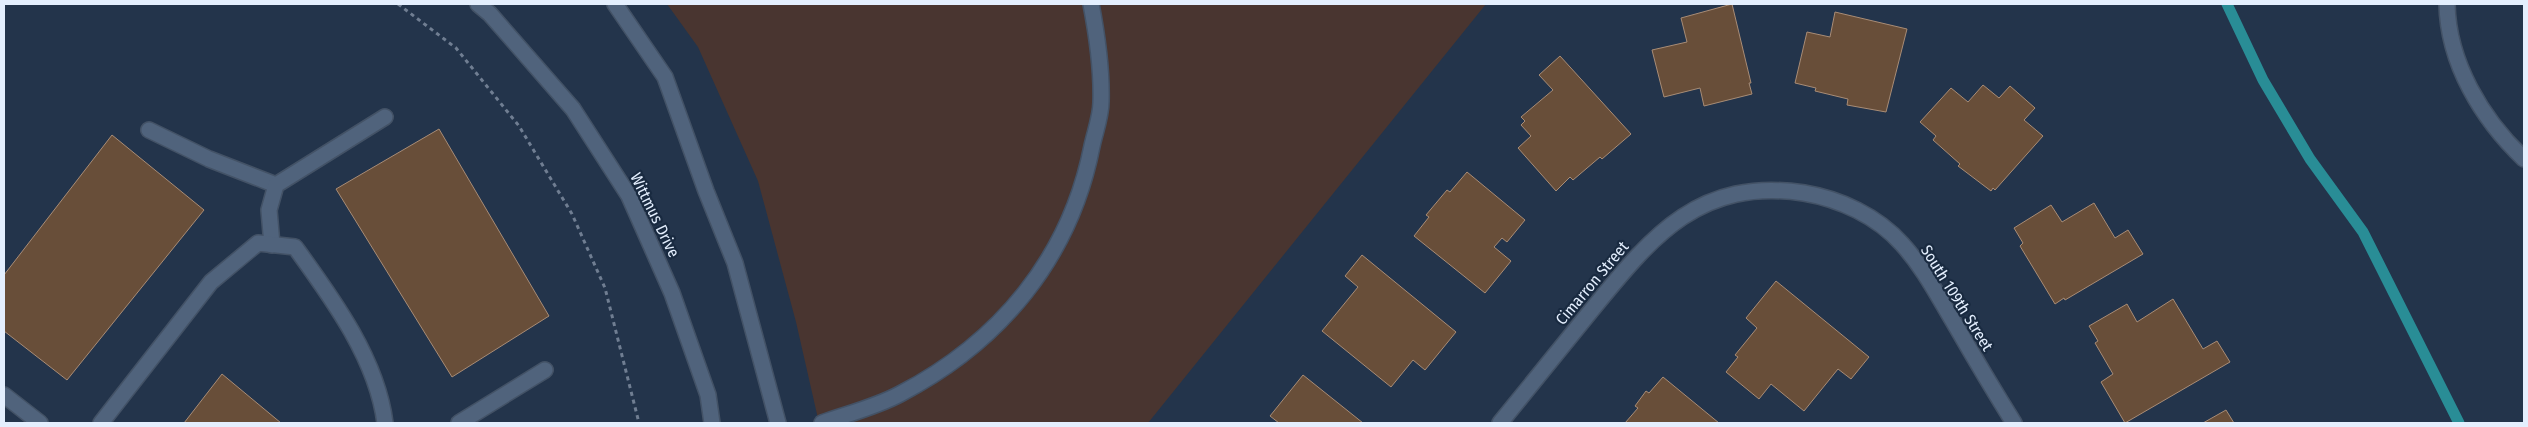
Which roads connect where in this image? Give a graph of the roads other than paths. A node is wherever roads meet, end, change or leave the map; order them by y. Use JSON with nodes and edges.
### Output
{"nodes":[{"id":1,"x":478,"y":4,"type":"edge"},
{"id":2,"x":615,"y":4,"type":"edge"},
{"id":3,"x":1091,"y":4,"type":"edge"},
{"id":4,"x":2447,"y":4,"type":"edge"},
{"id":5,"x":385,"y":117,"type":"dead end"},
{"id":6,"x":149,"y":130,"type":"dead end"},
{"id":7,"x":2524,"y":159,"type":"edge"},
{"id":8,"x":276,"y":185,"type":"junction"},
{"id":9,"x":1736,"y":195,"type":"joint"},
{"id":10,"x":272,"y":245,"type":"junction"},
{"id":11,"x":545,"y":370,"type":"dead end"},
{"id":12,"x":4,"y":395,"type":"edge"},
{"id":13,"x":40,"y":423,"type":"edge"},
{"id":14,"x":101,"y":423,"type":"edge"},
{"id":15,"x":385,"y":423,"type":"edge"},
{"id":16,"x":460,"y":423,"type":"edge"},
{"id":17,"x":712,"y":423,"type":"edge"},
{"id":18,"x":778,"y":423,"type":"edge"},
{"id":19,"x":822,"y":423,"type":"edge"},
{"id":20,"x":1500,"y":423,"type":"edge"},
{"id":21,"x":2014,"y":423,"type":"edge"}],
"edges":[{"from":1,"to":17,"type":"street","name":"Wittmus Drive"},
{"from":2,"to":18,"type":"street"},
{"from":3,"to":19,"type":"street"},
{"from":4,"to":7,"type":"street"},
{"from":5,"to":8,"type":"street"},
{"from":6,"to":8,"type":"street"},
{"from":8,"to":10,"type":"street"},
{"from":9,"to":20,"type":"street","name":"Cimarron Street"},
{"from":9,"to":21,"type":"street","name":"South 109th Street"},
{"from":10,"to":14,"type":"street"},
{"from":10,"to":15,"type":"street"},
{"from":11,"to":16,"type":"street"},
{"from":12,"to":13,"type":"street"}]}
